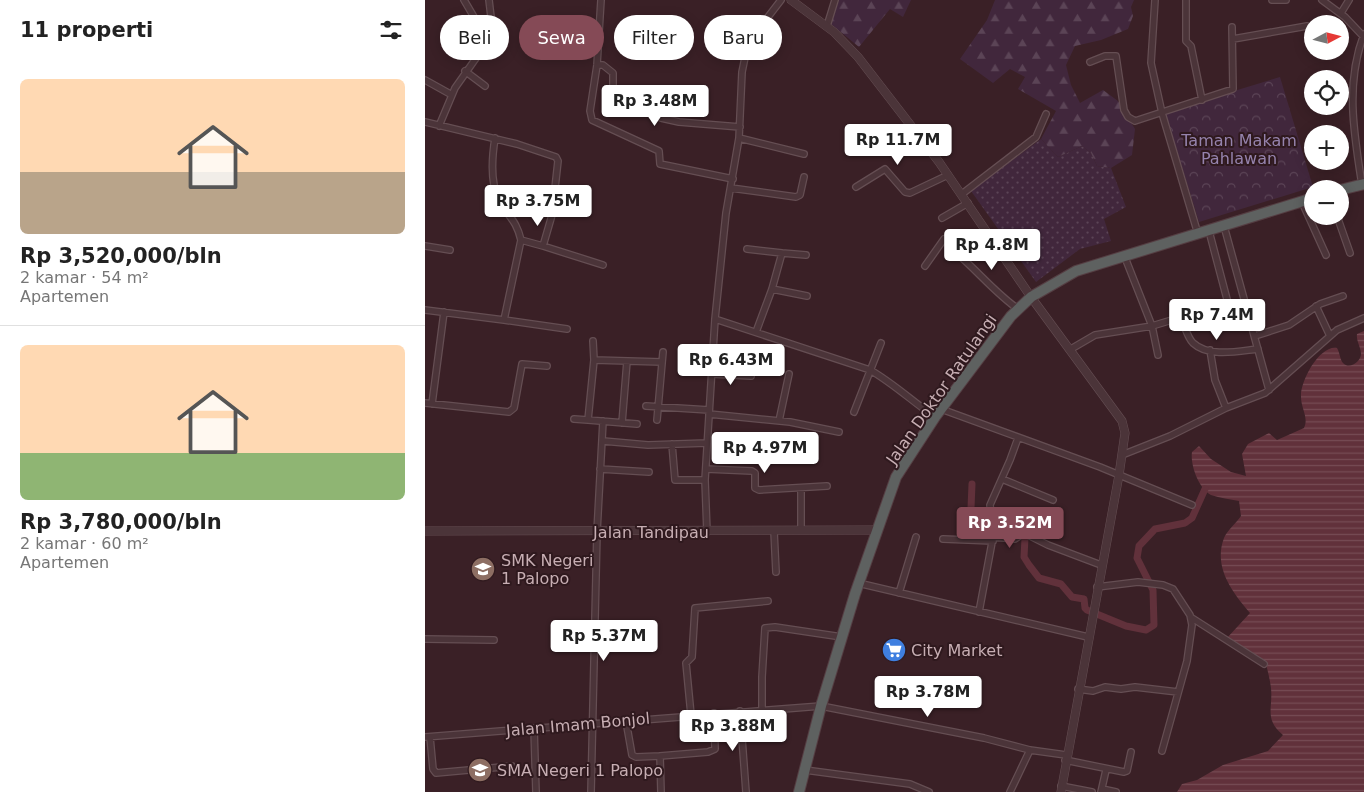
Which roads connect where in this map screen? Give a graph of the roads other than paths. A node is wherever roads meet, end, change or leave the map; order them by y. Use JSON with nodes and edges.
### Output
{"nodes":[{"id":1,"x":464,"y":0,"type":"edge"},
{"id":2,"x":489,"y":0,"type":"edge"},
{"id":3,"x":601,"y":0,"type":"edge"},
{"id":4,"x":781,"y":0,"type":"edge"},
{"id":5,"x":791,"y":0,"type":"edge"},
{"id":6,"x":835,"y":0,"type":"edge"},
{"id":7,"x":1155,"y":0,"type":"edge"},
{"id":8,"x":1187,"y":0,"type":"edge"},
{"id":9,"x":1272,"y":0,"type":"edge"},
{"id":10,"x":1286,"y":0,"type":"edge"},
{"id":11,"x":1322,"y":0,"type":"edge"},
{"id":12,"x":1349,"y":0,"type":"edge"},
{"id":13,"x":1341,"y":13,"type":"junction"},
{"id":14,"x":473,"y":15,"type":"edge"},
{"id":15,"x":491,"y":15,"type":"edge"},
{"id":16,"x":827,"y":26,"type":"junction"},
{"id":17,"x":1232,"y":27,"type":"dead end"},
{"id":18,"x":1304,"y":27,"type":"edge"},
{"id":19,"x":1364,"y":35,"type":"edge"},
{"id":20,"x":1233,"y":39,"type":"junction"},
{"id":21,"x":474,"y":60,"type":"edge"},
{"id":22,"x":1090,"y":62,"type":"dead end"},
{"id":23,"x":597,"y":65,"type":"junction"},
{"id":24,"x":465,"y":71,"type":"junction"},
{"id":25,"x":425,"y":80,"type":"edge"},
{"id":26,"x":485,"y":86,"type":"dead end"},
{"id":27,"x":452,"y":95,"type":"junction"},
{"id":28,"x":1202,"y":100,"type":"junction"},
{"id":29,"x":1162,"y":113,"type":"junction"},
{"id":30,"x":1046,"y":114,"type":"dead end"},
{"id":31,"x":425,"y":122,"type":"edge"},
{"id":32,"x":439,"y":126,"type":"junction"},
{"id":33,"x":740,"y":127,"type":"junction"},
{"id":34,"x":495,"y":138,"type":"junction"},
{"id":35,"x":739,"y":138,"type":"junction"},
{"id":36,"x":805,"y":154,"type":"dead end"},
{"id":37,"x":948,"y":174,"type":"junction"},
{"id":38,"x":805,"y":177,"type":"dead end"},
{"id":39,"x":733,"y":179,"type":"junction"},
{"id":40,"x":1363,"y":185,"type":"edge"},
{"id":41,"x":856,"y":187,"type":"dead end"},
{"id":42,"x":731,"y":188,"type":"junction"},
{"id":43,"x":1349,"y":188,"type":"edge"},
{"id":44,"x":962,"y":194,"type":"junction"},
{"id":45,"x":1302,"y":202,"type":"joint"},
{"id":46,"x":968,"y":203,"type":"junction"},
{"id":47,"x":942,"y":218,"type":"dead end"},
{"id":48,"x":1340,"y":225,"type":"edge"},
{"id":49,"x":1224,"y":226,"type":"junction"},
{"id":50,"x":1209,"y":230,"type":"junction"},
{"id":51,"x":1198,"y":234,"type":"junction"},
{"id":52,"x":521,"y":240,"type":"junction"},
{"id":53,"x":425,"y":246,"type":"edge"},
{"id":54,"x":543,"y":246,"type":"junction"},
{"id":55,"x":747,"y":248,"type":"dead end"},
{"id":56,"x":450,"y":250,"type":"dead end"},
{"id":57,"x":782,"y":252,"type":"junction"},
{"id":58,"x":1350,"y":253,"type":"dead end"},
{"id":59,"x":806,"y":255,"type":"dead end"},
{"id":60,"x":1124,"y":255,"type":"junction"},
{"id":61,"x":1326,"y":255,"type":"dead end"},
{"id":62,"x":603,"y":265,"type":"dead end"},
{"id":63,"x":925,"y":266,"type":"dead end"},
{"id":64,"x":772,"y":289,"type":"junction"},
{"id":65,"x":807,"y":296,"type":"dead end"},
{"id":66,"x":1343,"y":296,"type":"dead end"},
{"id":67,"x":1031,"y":297,"type":"junction"},
{"id":68,"x":1316,"y":306,"type":"junction"},
{"id":69,"x":425,"y":310,"type":"edge"},
{"id":70,"x":1018,"y":310,"type":"junction"},
{"id":71,"x":444,"y":312,"type":"junction"},
{"id":72,"x":1181,"y":318,"type":"junction"},
{"id":73,"x":1364,"y":318,"type":"edge"},
{"id":74,"x":715,"y":319,"type":"junction"},
{"id":75,"x":504,"y":320,"type":"junction"},
{"id":76,"x":1152,"y":326,"type":"junction"},
{"id":77,"x":567,"y":329,"type":"dead end"},
{"id":78,"x":755,"y":332,"type":"junction"},
{"id":79,"x":1255,"y":336,"type":"junction"},
{"id":80,"x":1330,"y":336,"type":"junction"},
{"id":81,"x":593,"y":341,"type":"dead end"},
{"id":82,"x":881,"y":343,"type":"dead end"},
{"id":83,"x":1071,"y":349,"type":"junction"},
{"id":84,"x":1258,"y":349,"type":"junction"},
{"id":85,"x":1210,"y":350,"type":"junction"},
{"id":86,"x":663,"y":352,"type":"dead end"},
{"id":87,"x":1158,"y":355,"type":"dead end"},
{"id":88,"x":594,"y":360,"type":"junction"},
{"id":89,"x":627,"y":361,"type":"junction"},
{"id":90,"x":662,"y":362,"type":"junction"},
{"id":91,"x":547,"y":366,"type":"dead end"},
{"id":92,"x":870,"y":370,"type":"junction"},
{"id":93,"x":711,"y":374,"type":"junction"},
{"id":94,"x":789,"y":374,"type":"dead end"},
{"id":95,"x":751,"y":376,"type":"dead end"},
{"id":96,"x":1269,"y":390,"type":"junction"},
{"id":97,"x":425,"y":403,"type":"edge"},
{"id":98,"x":432,"y":404,"type":"junction"},
{"id":99,"x":647,"y":406,"type":"dead end"},
{"id":100,"x":659,"y":406,"type":"junction"},
{"id":101,"x":1225,"y":408,"type":"junction"},
{"id":102,"x":709,"y":412,"type":"junction"},
{"id":103,"x":854,"y":412,"type":"dead end"},
{"id":104,"x":938,"y":413,"type":"junction"},
{"id":105,"x":574,"y":419,"type":"dead end"},
{"id":106,"x":588,"y":420,"type":"junction"},
{"id":107,"x":657,"y":420,"type":"dead end"},
{"id":108,"x":603,"y":421,"type":"junction"},
{"id":109,"x":779,"y":421,"type":"junction"},
{"id":110,"x":621,"y":423,"type":"junction"},
{"id":111,"x":637,"y":424,"type":"dead end"},
{"id":112,"x":839,"y":432,"type":"dead end"},
{"id":113,"x":1017,"y":438,"type":"junction"},
{"id":114,"x":603,"y":441,"type":"junction"},
{"id":115,"x":707,"y":443,"type":"junction"},
{"id":116,"x":672,"y":444,"type":"junction"},
{"id":117,"x":1122,"y":455,"type":"junction"},
{"id":118,"x":600,"y":469,"type":"junction"},
{"id":119,"x":706,"y":470,"type":"junction"},
{"id":120,"x":649,"y":472,"type":"dead end"},
{"id":121,"x":1119,"y":474,"type":"junction"},
{"id":122,"x":1002,"y":479,"type":"junction"},
{"id":123,"x":705,"y":480,"type":"junction"},
{"id":124,"x":827,"y":486,"type":"dead end"},
{"id":125,"x":801,"y":488,"type":"junction"},
{"id":126,"x":1053,"y":500,"type":"dead end"},
{"id":127,"x":1192,"y":505,"type":"dead end"},
{"id":128,"x":801,"y":530,"type":"junction"},
{"id":129,"x":876,"y":530,"type":"junction"},
{"id":130,"x":425,"y":531,"type":"edge"},
{"id":131,"x":774,"y":531,"type":"junction"},
{"id":132,"x":597,"y":532,"type":"junction"},
{"id":133,"x":707,"y":532,"type":"junction"},
{"id":134,"x":916,"y":537,"type":"dead end"},
{"id":135,"x":943,"y":538,"type":"dead end"},
{"id":136,"x":993,"y":539,"type":"junction"},
{"id":137,"x":1101,"y":565,"type":"junction"},
{"id":138,"x":776,"y":572,"type":"dead end"},
{"id":139,"x":858,"y":583,"type":"junction"},
{"id":140,"x":1097,"y":587,"type":"junction"},
{"id":141,"x":899,"y":593,"type":"junction"},
{"id":142,"x":768,"y":601,"type":"dead end"},
{"id":143,"x":979,"y":612,"type":"junction"},
{"id":144,"x":1192,"y":618,"type":"junction"},
{"id":145,"x":1088,"y":636,"type":"junction"},
{"id":146,"x":842,"y":637,"type":"junction"},
{"id":147,"x":425,"y":639,"type":"edge"},
{"id":148,"x":494,"y":640,"type":"dead end"},
{"id":149,"x":1264,"y":664,"type":"dead end"},
{"id":150,"x":1078,"y":689,"type":"junction"},
{"id":151,"x":1178,"y":692,"type":"junction"},
{"id":152,"x":821,"y":706,"type":"junction"},
{"id":153,"x":762,"y":709,"type":"junction"},
{"id":154,"x":740,"y":711,"type":"junction"},
{"id":155,"x":714,"y":713,"type":"junction"},
{"id":156,"x":691,"y":715,"type":"junction"},
{"id":157,"x":626,"y":720,"type":"junction"},
{"id":158,"x":592,"y":723,"type":"junction"},
{"id":159,"x":533,"y":728,"type":"junction"},
{"id":160,"x":427,"y":737,"type":"edge"},
{"id":161,"x":1030,"y":750,"type":"junction"},
{"id":162,"x":1162,"y":751,"type":"dead end"},
{"id":163,"x":1131,"y":752,"type":"dead end"},
{"id":164,"x":660,"y":756,"type":"junction"},
{"id":165,"x":1066,"y":758,"type":"junction"},
{"id":166,"x":512,"y":766,"type":"dead end"},
{"id":167,"x":805,"y":770,"type":"junction"},
{"id":168,"x":1106,"y":770,"type":"junction"},
{"id":169,"x":1061,"y":789,"type":"edge"},
{"id":170,"x":1101,"y":791,"type":"edge"},
{"id":171,"x":536,"y":792,"type":"edge"},
{"id":172,"x":591,"y":792,"type":"edge"},
{"id":173,"x":661,"y":792,"type":"edge"},
{"id":174,"x":746,"y":792,"type":"edge"},
{"id":175,"x":799,"y":792,"type":"edge"},
{"id":176,"x":929,"y":792,"type":"edge"},
{"id":177,"x":1009,"y":792,"type":"edge"},
{"id":178,"x":1092,"y":792,"type":"edge"},
{"id":179,"x":1116,"y":792,"type":"edge"}],
"edges":[{"from":1,"to":14,"type":"street"},
{"from":2,"to":15,"type":"street"},
{"from":3,"to":23,"type":"street"},
{"from":4,"to":33,"type":"street"},
{"from":5,"to":16,"type":"street"},
{"from":6,"to":16,"type":"street"},
{"from":7,"to":29,"type":"street"},
{"from":8,"to":28,"type":"street"},
{"from":9,"to":10,"type":"street"},
{"from":11,"to":13,"type":"street"},
{"from":12,"to":13,"type":"street"},
{"from":13,"to":19,"type":"street"},
{"from":16,"to":37,"type":"street"},
{"from":17,"to":20,"type":"street"},
{"from":18,"to":20,"type":"street"},
{"from":19,"to":40,"type":"street"},
{"from":20,"to":28,"type":"street"},
{"from":21,"to":24,"type":"street"},
{"from":22,"to":29,"type":"street"},
{"from":23,"to":33,"type":"street"},
{"from":23,"to":39,"type":"street"},
{"from":24,"to":26,"type":"street"},
{"from":24,"to":27,"type":"street"},
{"from":25,"to":27,"type":"street"},
{"from":27,"to":32,"type":"street"},
{"from":28,"to":29,"type":"street"},
{"from":29,"to":51,"type":"street"},
{"from":30,"to":44,"type":"street"},
{"from":31,"to":32,"type":"street"},
{"from":32,"to":34,"type":"street"},
{"from":33,"to":35,"type":"street"},
{"from":34,"to":52,"type":"street"},
{"from":34,"to":54,"type":"street"},
{"from":35,"to":36,"type":"street"},
{"from":35,"to":39,"type":"street"},
{"from":37,"to":41,"type":"street"},
{"from":37,"to":44,"type":"street"},
{"from":38,"to":42,"type":"street"},
{"from":39,"to":42,"type":"street"},
{"from":40,"to":43,"type":"highway"},
{"from":42,"to":74,"type":"street"},
{"from":44,"to":46,"type":"street"},
{"from":45,"to":49,"type":"highway","name":"Jalan Doktor Ratulangi"},
{"from":45,"to":61,"type":"street"},
{"from":46,"to":47,"type":"street"},
{"from":46,"to":67,"type":"street"},
{"from":48,"to":58,"type":"street"},
{"from":49,"to":50,"type":"highway","name":"Jalan Doktor Ratulangi"},
{"from":49,"to":79,"type":"street"},
{"from":50,"to":51,"type":"highway","name":"Jalan Doktor Ratulangi"},
{"from":50,"to":72,"type":"street"},
{"from":51,"to":60,"type":"highway","name":"Jalan Doktor Ratulangi"},
{"from":52,"to":54,"type":"street"},
{"from":52,"to":75,"type":"street"},
{"from":53,"to":56,"type":"street"},
{"from":54,"to":62,"type":"street"},
{"from":55,"to":57,"type":"street"},
{"from":57,"to":59,"type":"street"},
{"from":57,"to":64,"type":"street"},
{"from":60,"to":67,"type":"highway","name":"Jalan Doktor Ratulangi"},
{"from":60,"to":76,"type":"street"},
{"from":63,"to":70,"type":"street"},
{"from":64,"to":65,"type":"street"},
{"from":64,"to":78,"type":"street"},
{"from":66,"to":68,"type":"street"},
{"from":67,"to":70,"type":"highway","name":"Jalan Doktor Ratulangi"},
{"from":67,"to":83,"type":"street"},
{"from":68,"to":79,"type":"street"},
{"from":68,"to":80,"type":"street"},
{"from":69,"to":71,"type":"street"},
{"from":70,"to":104,"type":"highway","name":"Jalan Doktor Ratulangi"},
{"from":71,"to":75,"type":"street"},
{"from":71,"to":98,"type":"street"},
{"from":72,"to":76,"type":"street"},
{"from":72,"to":85,"type":"street"},
{"from":73,"to":80,"type":"street"},
{"from":74,"to":78,"type":"street"},
{"from":74,"to":93,"type":"street"},
{"from":75,"to":77,"type":"street"},
{"from":76,"to":83,"type":"street"},
{"from":76,"to":87,"type":"street"},
{"from":78,"to":92,"type":"street"},
{"from":79,"to":84,"type":"street"},
{"from":80,"to":96,"type":"street"},
{"from":81,"to":88,"type":"street"},
{"from":82,"to":92,"type":"street"},
{"from":83,"to":117,"type":"street"},
{"from":84,"to":85,"type":"street"},
{"from":84,"to":96,"type":"street"},
{"from":85,"to":101,"type":"street"},
{"from":86,"to":90,"type":"street"},
{"from":88,"to":89,"type":"street"},
{"from":88,"to":106,"type":"street"},
{"from":89,"to":90,"type":"street"},
{"from":89,"to":110,"type":"street"},
{"from":90,"to":100,"type":"street"},
{"from":91,"to":98,"type":"street"},
{"from":92,"to":103,"type":"street"},
{"from":92,"to":104,"type":"street"},
{"from":93,"to":95,"type":"street"},
{"from":93,"to":102,"type":"street"},
{"from":94,"to":109,"type":"street"},
{"from":96,"to":101,"type":"street"},
{"from":97,"to":98,"type":"street"},
{"from":99,"to":100,"type":"street"},
{"from":100,"to":102,"type":"street"},
{"from":100,"to":107,"type":"street"},
{"from":101,"to":117,"type":"street"},
{"from":102,"to":109,"type":"street"},
{"from":102,"to":115,"type":"street"},
{"from":104,"to":113,"type":"street"},
{"from":104,"to":129,"type":"highway","name":"Jalan Doktor Ratulangi"},
{"from":105,"to":106,"type":"street"},
{"from":106,"to":108,"type":"street"},
{"from":108,"to":110,"type":"street"},
{"from":108,"to":114,"type":"street"},
{"from":109,"to":112,"type":"street"},
{"from":110,"to":111,"type":"street"},
{"from":113,"to":121,"type":"street"},
{"from":113,"to":122,"type":"street"},
{"from":114,"to":116,"type":"street"},
{"from":114,"to":118,"type":"street"},
{"from":115,"to":116,"type":"street"},
{"from":115,"to":119,"type":"street"},
{"from":116,"to":123,"type":"street"},
{"from":117,"to":121,"type":"street"},
{"from":118,"to":120,"type":"street"},
{"from":118,"to":132,"type":"street"},
{"from":119,"to":123,"type":"street"},
{"from":119,"to":125,"type":"street"},
{"from":121,"to":127,"type":"street"},
{"from":121,"to":137,"type":"street"},
{"from":122,"to":126,"type":"street"},
{"from":122,"to":136,"type":"street"},
{"from":123,"to":133,"type":"street"},
{"from":124,"to":125,"type":"street"},
{"from":125,"to":128,"type":"street"},
{"from":128,"to":129,"type":"street","name":"Jalan Tandipau"},
{"from":128,"to":131,"type":"street","name":"Jalan Tandipau"},
{"from":129,"to":139,"type":"highway","name":"Jalan Doktor Ratulangi"},
{"from":130,"to":132,"type":"street","name":"Jalan Tandipau"},
{"from":131,"to":133,"type":"street","name":"Jalan Tandipau"},
{"from":131,"to":138,"type":"street"},
{"from":132,"to":133,"type":"street","name":"Jalan Tandipau"},
{"from":132,"to":158,"type":"street"},
{"from":134,"to":141,"type":"street"},
{"from":135,"to":136,"type":"street"},
{"from":136,"to":137,"type":"street"},
{"from":136,"to":143,"type":"street"},
{"from":137,"to":140,"type":"street"},
{"from":139,"to":141,"type":"street"},
{"from":139,"to":146,"type":"highway","name":"Jalan Doktor Ratulangi"},
{"from":140,"to":144,"type":"street"},
{"from":140,"to":145,"type":"street"},
{"from":141,"to":143,"type":"street"},
{"from":142,"to":156,"type":"street"},
{"from":143,"to":145,"type":"street"},
{"from":144,"to":149,"type":"street"},
{"from":144,"to":151,"type":"street"},
{"from":145,"to":150,"type":"street"},
{"from":146,"to":152,"type":"highway","name":"Jalan Doktor Ratulangi"},
{"from":146,"to":153,"type":"street"},
{"from":147,"to":148,"type":"street"},
{"from":150,"to":151,"type":"street"},
{"from":150,"to":165,"type":"street"},
{"from":151,"to":162,"type":"street"},
{"from":152,"to":153,"type":"street","name":"Jalan Imam Bonjol"},
{"from":152,"to":161,"type":"street","name":"Jalan Imam Bonjol"},
{"from":152,"to":167,"type":"highway","name":"Jalan Doktor Ratulangi"},
{"from":153,"to":154,"type":"street","name":"Jalan Imam Bonjol"},
{"from":154,"to":155,"type":"street","name":"Jalan Imam Bonjol"},
{"from":154,"to":174,"type":"street"},
{"from":155,"to":156,"type":"street","name":"Jalan Imam Bonjol"},
{"from":155,"to":164,"type":"street"},
{"from":156,"to":157,"type":"street","name":"Jalan Imam Bonjol"},
{"from":157,"to":158,"type":"street","name":"Jalan Imam Bonjol"},
{"from":157,"to":164,"type":"street"},
{"from":158,"to":159,"type":"street","name":"Jalan Imam Bonjol"},
{"from":158,"to":172,"type":"street"},
{"from":159,"to":160,"type":"street","name":"Jalan Imam Bonjol"},
{"from":159,"to":171,"type":"street"},
{"from":160,"to":166,"type":"street"},
{"from":161,"to":165,"type":"street","name":"Jalan Imam Bonjol"},
{"from":161,"to":177,"type":"street"},
{"from":163,"to":168,"type":"street"},
{"from":164,"to":173,"type":"street"},
{"from":165,"to":168,"type":"street","name":"Jalan Imam Bonjol"},
{"from":165,"to":169,"type":"street"},
{"from":167,"to":175,"type":"highway","name":"Jalan Doktor Ratulangi"},
{"from":167,"to":176,"type":"street"},
{"from":168,"to":170,"type":"street"},
{"from":169,"to":178,"type":"street"},
{"from":170,"to":179,"type":"street"}]}
